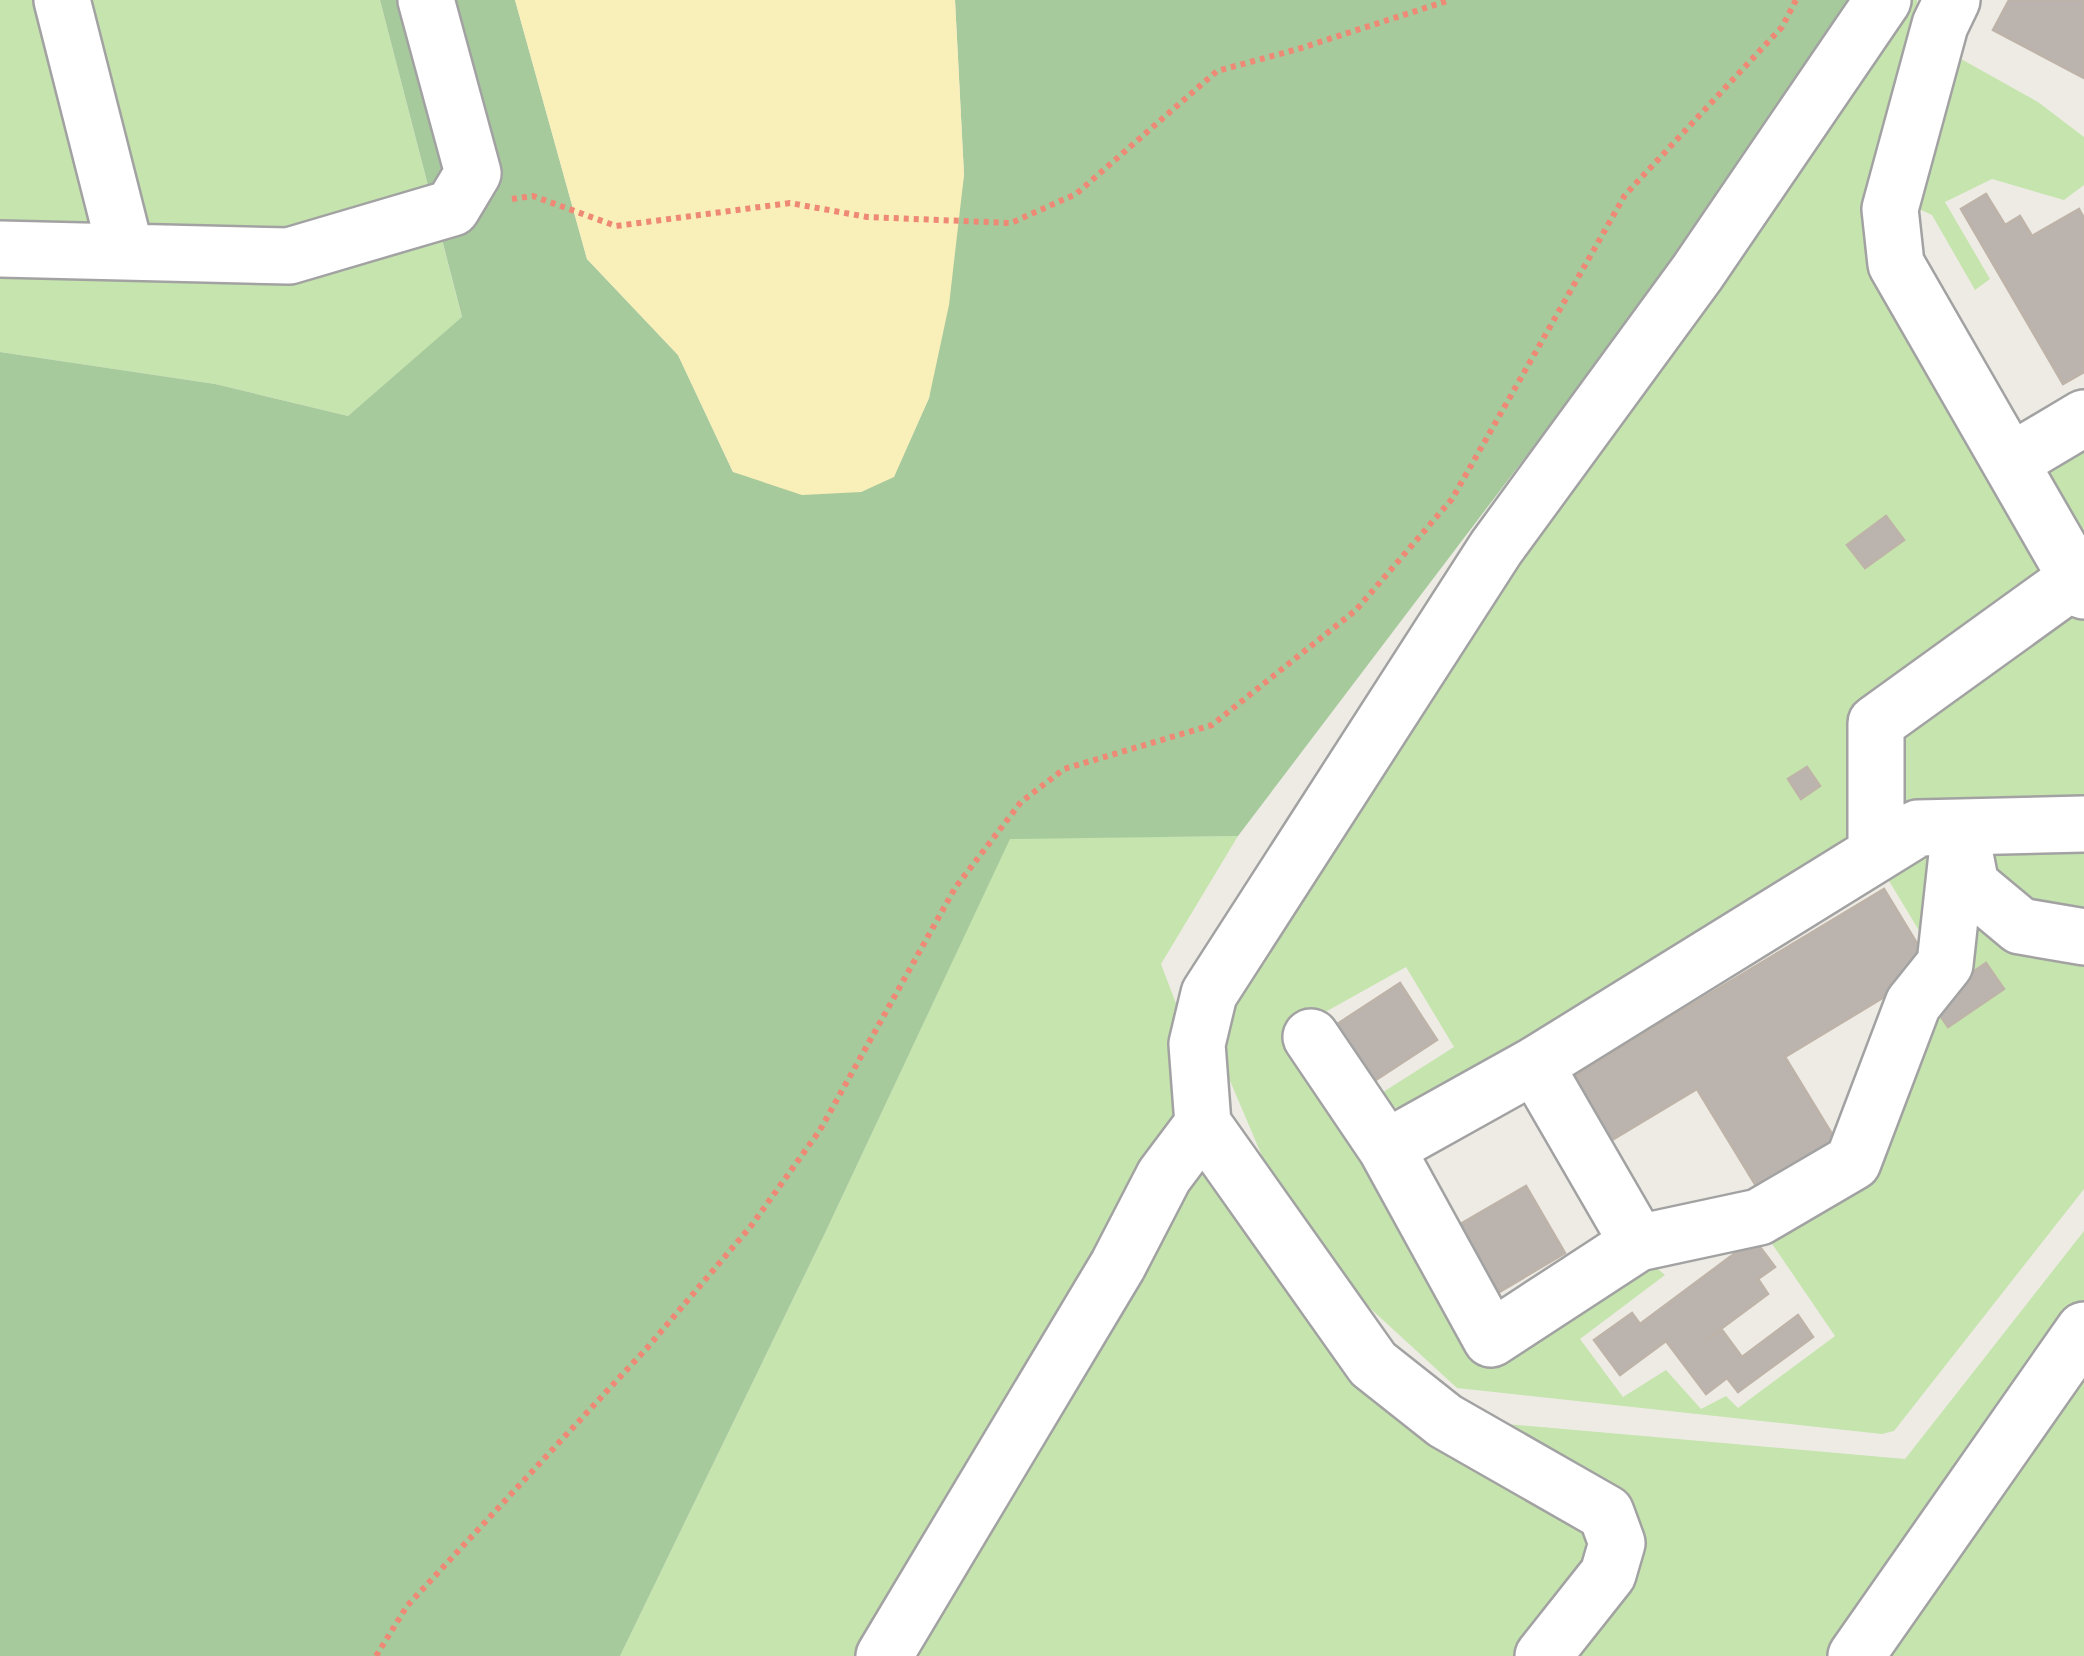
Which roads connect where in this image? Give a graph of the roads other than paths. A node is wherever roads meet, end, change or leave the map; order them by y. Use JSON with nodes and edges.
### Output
{"nodes":[{"id":1,"x":62,"y":0,"type":"edge"},
{"id":2,"x":426,"y":0,"type":"edge"},
{"id":3,"x":1883,"y":0,"type":"edge"},
{"id":4,"x":1952,"y":0,"type":"edge"},
{"id":5,"x":0,"y":249,"type":"edge"},
{"id":6,"x":126,"y":252,"type":"junction"},
{"id":7,"x":2084,"y":418,"type":"edge"},
{"id":8,"x":2010,"y":462,"type":"junction"},
{"id":9,"x":2080,"y":584,"type":"edge"},
{"id":10,"x":2084,"y":824,"type":"edge"},
{"id":11,"x":1960,"y":827,"type":"junction"},
{"id":12,"x":1876,"y":854,"type":"junction"},
{"id":13,"x":2084,"y":938,"type":"edge"},
{"id":14,"x":1311,"y":1038,"type":"dead end"},
{"id":15,"x":1535,"y":1066,"type":"junction"},
{"id":16,"x":1203,"y":1124,"type":"junction"},
{"id":17,"x":1386,"y":1148,"type":"junction"},
{"id":18,"x":1638,"y":1243,"type":"junction"},
{"id":19,"x":2080,"y":1343,"type":"edge"},
{"id":20,"x":884,"y":1656,"type":"edge"},
{"id":21,"x":1543,"y":1656,"type":"edge"},
{"id":22,"x":1856,"y":1656,"type":"edge"}],
"edges":[{"from":1,"to":6,"type":"lane"},
{"from":2,"to":6,"type":"lane"},
{"from":3,"to":16,"type":"lane"},
{"from":4,"to":8,"type":"lane"},
{"from":5,"to":6,"type":"lane"},
{"from":7,"to":8,"type":"lane"},
{"from":8,"to":9,"type":"lane"},
{"from":9,"to":12,"type":"lane"},
{"from":10,"to":11,"type":"lane"},
{"from":11,"to":12,"type":"lane"},
{"from":11,"to":13,"type":"lane"},
{"from":11,"to":18,"type":"lane"},
{"from":12,"to":15,"type":"lane"},
{"from":14,"to":17,"type":"lane"},
{"from":15,"to":17,"type":"lane"},
{"from":15,"to":18,"type":"lane"},
{"from":16,"to":20,"type":"lane"},
{"from":16,"to":21,"type":"lane"},
{"from":17,"to":18,"type":"lane"},
{"from":19,"to":22,"type":"lane"}]}
